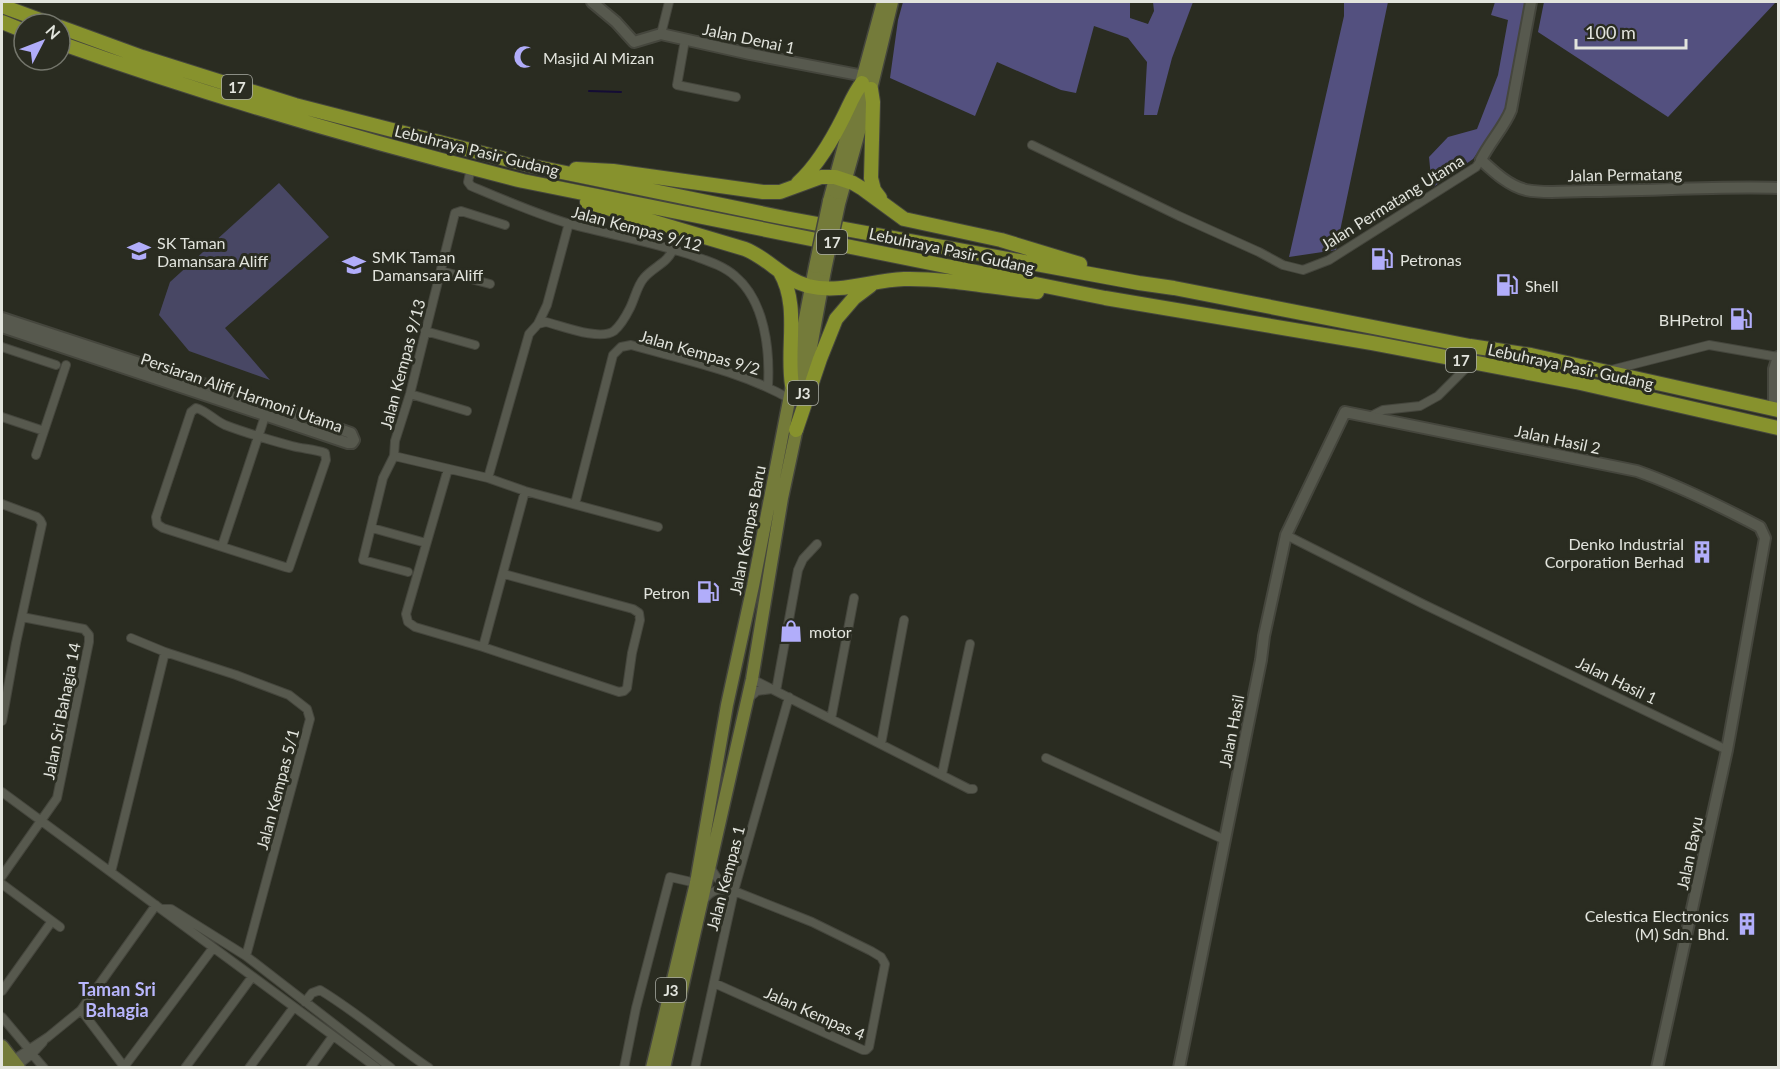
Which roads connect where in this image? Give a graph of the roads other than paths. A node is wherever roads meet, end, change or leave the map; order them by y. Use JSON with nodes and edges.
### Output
{"nodes":[{"id":1,"x":592,"y":2,"type":"edge"},
{"id":2,"x":669,"y":2,"type":"edge"},
{"id":3,"x":883,"y":2,"type":"edge"},
{"id":4,"x":892,"y":2,"type":"edge"},
{"id":5,"x":1531,"y":2,"type":"edge"},
{"id":6,"x":2,"y":6,"type":"edge"},
{"id":7,"x":18,"y":12,"type":"edge"},
{"id":8,"x":72,"y":31,"type":"edge"},
{"id":9,"x":661,"y":34,"type":"junction"},
{"id":10,"x":685,"y":40,"type":"junction"},
{"id":11,"x":72,"y":47,"type":"edge"},
{"id":12,"x":866,"y":83,"type":"junction"},
{"id":13,"x":736,"y":97,"type":"dead end"},
{"id":14,"x":1032,"y":145,"type":"dead end"},
{"id":15,"x":1481,"y":160,"type":"junction"},
{"id":16,"x":532,"y":166,"type":"junction"},
{"id":17,"x":471,"y":168,"type":"junction"},
{"id":18,"x":840,"y":178,"type":"junction"},
{"id":19,"x":523,"y":181,"type":"junction"},
{"id":20,"x":1779,"y":188,"type":"edge"},
{"id":21,"x":792,"y":189,"type":"junction"},
{"id":22,"x":888,"y":208,"type":"junction"},
{"id":23,"x":569,"y":223,"type":"junction"},
{"id":24,"x":505,"y":225,"type":"dead end"},
{"id":25,"x":673,"y":249,"type":"junction"},
{"id":26,"x":441,"y":271,"type":"junction"},
{"id":27,"x":779,"y":271,"type":"junction"},
{"id":28,"x":880,"y":281,"type":"junction"},
{"id":29,"x":1139,"y":283,"type":"junction"},
{"id":30,"x":490,"y":284,"type":"dead end"},
{"id":31,"x":816,"y":287,"type":"junction"},
{"id":32,"x":1105,"y":298,"type":"junction"},
{"id":33,"x":2,"y":318,"type":"edge"},
{"id":34,"x":538,"y":324,"type":"junction"},
{"id":35,"x":2,"y":327,"type":"edge"},
{"id":36,"x":425,"y":331,"type":"junction"},
{"id":37,"x":475,"y":345,"type":"dead end"},
{"id":38,"x":2,"y":347,"type":"edge"},
{"id":39,"x":1779,"y":357,"type":"edge"},
{"id":40,"x":1472,"y":362,"type":"junction"},
{"id":41,"x":56,"y":365,"type":"dead end"},
{"id":42,"x":66,"y":365,"type":"dead end"},
{"id":43,"x":1607,"y":371,"type":"junction"},
{"id":44,"x":792,"y":385,"type":"junction"},
{"id":45,"x":768,"y":386,"type":"junction"},
{"id":46,"x":410,"y":394,"type":"junction"},
{"id":47,"x":790,"y":399,"type":"junction"},
{"id":48,"x":1776,"y":410,"type":"edge"},
{"id":49,"x":267,"y":411,"type":"junction"},
{"id":50,"x":467,"y":411,"type":"dead end"},
{"id":51,"x":1345,"y":412,"type":"joint"},
{"id":52,"x":2,"y":417,"type":"edge"},
{"id":53,"x":1369,"y":417,"type":"junction"},
{"id":54,"x":1779,"y":428,"type":"edge"},
{"id":55,"x":796,"y":430,"type":"junction"},
{"id":56,"x":44,"y":431,"type":"junction"},
{"id":57,"x":258,"y":435,"type":"junction"},
{"id":58,"x":36,"y":454,"type":"dead end"},
{"id":59,"x":393,"y":456,"type":"junction"},
{"id":60,"x":448,"y":469,"type":"junction"},
{"id":61,"x":488,"y":478,"type":"junction"},
{"id":62,"x":525,"y":491,"type":"junction"},
{"id":63,"x":2,"y":504,"type":"edge"},
{"id":64,"x":575,"y":504,"type":"junction"},
{"id":65,"x":658,"y":527,"type":"dead end"},
{"id":66,"x":372,"y":528,"type":"junction"},
{"id":67,"x":1286,"y":535,"type":"junction"},
{"id":68,"x":426,"y":543,"type":"junction"},
{"id":69,"x":817,"y":544,"type":"dead end"},
{"id":70,"x":222,"y":546,"type":"junction"},
{"id":71,"x":408,"y":572,"type":"dead end"},
{"id":72,"x":504,"y":574,"type":"junction"},
{"id":73,"x":854,"y":598,"type":"dead end"},
{"id":74,"x":22,"y":617,"type":"junction"},
{"id":75,"x":904,"y":620,"type":"dead end"},
{"id":76,"x":131,"y":638,"type":"dead end"},
{"id":77,"x":970,"y":644,"type":"dead end"},
{"id":78,"x":483,"y":647,"type":"junction"},
{"id":79,"x":165,"y":652,"type":"junction"},
{"id":80,"x":752,"y":679,"type":"junction"},
{"id":81,"x":774,"y":690,"type":"junction"},
{"id":82,"x":789,"y":698,"type":"junction"},
{"id":83,"x":747,"y":700,"type":"junction"},
{"id":84,"x":831,"y":719,"type":"junction"},
{"id":85,"x":2,"y":721,"type":"edge"},
{"id":86,"x":721,"y":741,"type":"junction"},
{"id":87,"x":881,"y":744,"type":"junction"},
{"id":88,"x":1727,"y":750,"type":"junction"},
{"id":89,"x":1046,"y":758,"type":"dead end"},
{"id":90,"x":942,"y":774,"type":"junction"},
{"id":91,"x":973,"y":789,"type":"dead end"},
{"id":92,"x":2,"y":792,"type":"edge"},
{"id":93,"x":41,"y":821,"type":"junction"},
{"id":94,"x":1225,"y":840,"type":"junction"},
{"id":95,"x":710,"y":867,"type":"junction"},
{"id":96,"x":111,"y":872,"type":"junction"},
{"id":97,"x":2,"y":876,"type":"edge"},
{"id":98,"x":696,"y":883,"type":"junction"},
{"id":99,"x":2,"y":884,"type":"edge"},
{"id":100,"x":734,"y":891,"type":"junction"},
{"id":101,"x":701,"y":904,"type":"junction"},
{"id":102,"x":159,"y":907,"type":"junction"},
{"id":103,"x":52,"y":921,"type":"junction"},
{"id":104,"x":60,"y":927,"type":"dead end"},
{"id":105,"x":213,"y":948,"type":"junction"},
{"id":106,"x":246,"y":956,"type":"junction"},
{"id":107,"x":252,"y":977,"type":"junction"},
{"id":108,"x":714,"y":983,"type":"junction"},
{"id":109,"x":2,"y":991,"type":"edge"},
{"id":110,"x":305,"y":1002,"type":"junction"},
{"id":111,"x":294,"y":1007,"type":"junction"},
{"id":112,"x":81,"y":1010,"type":"junction"},
{"id":113,"x":2,"y":1017,"type":"edge"},
{"id":114,"x":333,"y":1036,"type":"junction"},
{"id":115,"x":2,"y":1046,"type":"edge"},
{"id":116,"x":30,"y":1051,"type":"junction"},
{"id":117,"x":11,"y":1065,"type":"edge"},
{"id":118,"x":125,"y":1067,"type":"edge"},
{"id":119,"x":44,"y":1068,"type":"edge"},
{"id":120,"x":185,"y":1068,"type":"edge"},
{"id":121,"x":249,"y":1068,"type":"edge"},
{"id":122,"x":310,"y":1068,"type":"edge"},
{"id":123,"x":377,"y":1068,"type":"edge"},
{"id":124,"x":391,"y":1068,"type":"edge"},
{"id":125,"x":429,"y":1068,"type":"edge"},
{"id":126,"x":624,"y":1068,"type":"edge"},
{"id":127,"x":652,"y":1068,"type":"edge"},
{"id":128,"x":664,"y":1068,"type":"edge"},
{"id":129,"x":695,"y":1068,"type":"edge"},
{"id":130,"x":1179,"y":1068,"type":"edge"},
{"id":131,"x":1657,"y":1068,"type":"edge"}],
"edges":[{"from":1,"to":9,"type":"street"},
{"from":2,"to":9,"type":"street"},
{"from":3,"to":12,"type":"main road","name":"Jalan Kempas Baru","number":"J3"},
{"from":4,"to":12,"type":"main road","name":"Jalan Kempas Baru","number":"J3"},
{"from":5,"to":15,"type":"street","name":"Jalan Permatang Utama"},
{"from":6,"to":7,"type":"highway"},
{"from":8,"to":16,"type":"highway","name":"Lebuhraya Pasir Gudang","number":"17"},
{"from":9,"to":10,"type":"street","name":"Jalan Denai 1"},
{"from":10,"to":12,"type":"street","name":"Jalan Denai 1"},
{"from":10,"to":13,"type":"street"},
{"from":11,"to":17,"type":"highway","name":"Lebuhraya Pasir Gudang","number":"17"},
{"from":12,"to":18,"type":"main road","name":"Jalan Kempas Baru","number":"J3"},
{"from":12,"to":21,"type":"highway"},
{"from":12,"to":22,"type":"highway"},
{"from":14,"to":15,"type":"street","name":"Jalan Permatang Utama"},
{"from":15,"to":20,"type":"street","name":"Jalan Permatang"},
{"from":16,"to":21,"type":"highway"},
{"from":16,"to":29,"type":"highway","name":"Lebuhraya Pasir Gudang","number":"17"},
{"from":17,"to":19,"type":"highway","name":"Lebuhraya Pasir Gudang","number":"17"},
{"from":17,"to":23,"type":"street","name":"Jalan Kempas 9/12"},
{"from":18,"to":21,"type":"highway"},
{"from":18,"to":22,"type":"highway"},
{"from":18,"to":31,"type":"main road","name":"Jalan Kempas Baru","number":"J3","bridge":true},
{"from":19,"to":27,"type":"highway"},
{"from":19,"to":32,"type":"highway","name":"Lebuhraya Pasir Gudang","number":"17"},
{"from":22,"to":29,"type":"highway"},
{"from":23,"to":25,"type":"street","name":"Jalan Kempas 9/12"},
{"from":23,"to":34,"type":"street"},
{"from":24,"to":26,"type":"street","name":"Jalan Kempas 9/13"},
{"from":25,"to":34,"type":"street"},
{"from":25,"to":45,"type":"street","name":"Jalan Kempas 9/12"},
{"from":26,"to":30,"type":"street"},
{"from":26,"to":36,"type":"street","name":"Jalan Kempas 9/13"},
{"from":27,"to":31,"type":"highway"},
{"from":27,"to":44,"type":"highway"},
{"from":28,"to":31,"type":"highway"},
{"from":28,"to":32,"type":"highway"},
{"from":28,"to":55,"type":"highway"},
{"from":29,"to":43,"type":"highway","name":"Lebuhraya Pasir Gudang","number":"17"},
{"from":31,"to":44,"type":"main road","name":"Jalan Kempas Baru","number":"J3"},
{"from":31,"to":55,"type":"main road","name":"Jalan Kempas Baru","number":"J3"},
{"from":32,"to":40,"type":"highway","name":"Lebuhraya Pasir Gudang","number":"17"},
{"from":33,"to":49,"type":"street","name":"Persiaran Aliff Harmoni Utama"},
{"from":34,"to":61,"type":"street"},
{"from":35,"to":49,"type":"street","name":"Persiaran Aliff Harmoni Utama"},
{"from":36,"to":37,"type":"street"},
{"from":36,"to":46,"type":"street","name":"Jalan Kempas 9/13"},
{"from":38,"to":41,"type":"street"},
{"from":39,"to":43,"type":"street"},
{"from":39,"to":48,"type":"street"},
{"from":40,"to":53,"type":"street"},
{"from":40,"to":54,"type":"highway","name":"Lebuhraya Pasir Gudang","number":"17"},
{"from":42,"to":56,"type":"street"},
{"from":43,"to":48,"type":"highway","name":"Lebuhraya Pasir Gudang","number":"17"},
{"from":44,"to":47,"type":"main road","name":"Jalan Kempas Baru","number":"J3"},
{"from":45,"to":47,"type":"street","name":"Jalan Kempas 9/2"},
{"from":45,"to":64,"type":"street","name":"Jalan Kempas 9/2"},
{"from":46,"to":50,"type":"street"},
{"from":46,"to":59,"type":"street","name":"Jalan Kempas 9/13"},
{"from":47,"to":86,"type":"main road","name":"Jalan Kempas Baru","number":"J3"},
{"from":49,"to":49,"type":"street","name":"Persiaran Aliff Harmoni Utama"},
{"from":49,"to":57,"type":"street"},
{"from":51,"to":53,"type":"street","name":"Jalan Hasil 2"},
{"from":51,"to":67,"type":"street","name":"Jalan Hasil"},
{"from":52,"to":56,"type":"street"},
{"from":53,"to":88,"type":"street","name":"Jalan Hasil 2"},
{"from":55,"to":80,"type":"main road","name":"Jalan Kempas Baru","number":"J3"},
{"from":56,"to":58,"type":"street"},
{"from":57,"to":70,"type":"street"},
{"from":57,"to":70,"type":"street"},
{"from":57,"to":70,"type":"street"},
{"from":59,"to":60,"type":"street"},
{"from":59,"to":66,"type":"street","name":"Jalan Kempas 9/13"},
{"from":60,"to":61,"type":"street"},
{"from":60,"to":68,"type":"street"},
{"from":61,"to":62,"type":"street"},
{"from":62,"to":64,"type":"street"},
{"from":62,"to":72,"type":"street"},
{"from":63,"to":74,"type":"street"},
{"from":64,"to":65,"type":"street"},
{"from":66,"to":68,"type":"street"},
{"from":66,"to":71,"type":"street","name":"Jalan Kempas 9/13"},
{"from":67,"to":88,"type":"street","name":"Jalan Hasil 1"},
{"from":67,"to":94,"type":"street","name":"Jalan Hasil"},
{"from":68,"to":78,"type":"street"},
{"from":69,"to":81,"type":"street"},
{"from":72,"to":78,"type":"street"},
{"from":72,"to":78,"type":"street"},
{"from":73,"to":84,"type":"street"},
{"from":74,"to":85,"type":"street"},
{"from":74,"to":93,"type":"street","name":"Jalan Sri Bahagia 14"},
{"from":75,"to":87,"type":"street"},
{"from":76,"to":79,"type":"street","name":"Jalan Kempas 5/1"},
{"from":77,"to":90,"type":"street"},
{"from":79,"to":96,"type":"street"},
{"from":79,"to":106,"type":"street","name":"Jalan Kempas 5/1"},
{"from":80,"to":81,"type":"street"},
{"from":80,"to":83,"type":"main road","name":"Jalan Kempas Baru","number":"J3"},
{"from":80,"to":86,"type":"main road"},
{"from":81,"to":82,"type":"street"},
{"from":81,"to":83,"type":"street"},
{"from":82,"to":84,"type":"street"},
{"from":82,"to":100,"type":"street","name":"Jalan Kempas 1"},
{"from":83,"to":95,"type":"main road","name":"Jalan Kempas Baru","number":"J3"},
{"from":84,"to":87,"type":"street"},
{"from":86,"to":98,"type":"main road","name":"Jalan Kempas Baru","number":"J3"},
{"from":87,"to":90,"type":"street"},
{"from":88,"to":131,"type":"street","name":"Jalan Bayu"},
{"from":89,"to":94,"type":"street"},
{"from":90,"to":91,"type":"street"},
{"from":92,"to":93,"type":"street"},
{"from":93,"to":96,"type":"street"},
{"from":93,"to":97,"type":"street"},
{"from":94,"to":130,"type":"street","name":"Jalan Hasil"},
{"from":95,"to":100,"type":"street"},
{"from":95,"to":101,"type":"main road","name":"Jalan Kempas Baru","number":"J3"},
{"from":96,"to":102,"type":"street"},
{"from":98,"to":126,"type":"street"},
{"from":98,"to":127,"type":"main road","name":"Jalan Kempas Baru","number":"J3"},
{"from":99,"to":103,"type":"street"},
{"from":100,"to":101,"type":"street"},
{"from":100,"to":108,"type":"street","name":"Jalan Kempas 1"},
{"from":100,"to":108,"type":"street","name":"Jalan Kempas 4"},
{"from":101,"to":128,"type":"main road","name":"Jalan Kempas Baru","number":"J3"},
{"from":102,"to":105,"type":"street"},
{"from":102,"to":106,"type":"street"},
{"from":102,"to":112,"type":"street"},
{"from":103,"to":104,"type":"street"},
{"from":103,"to":109,"type":"street"},
{"from":105,"to":107,"type":"street"},
{"from":105,"to":118,"type":"street"},
{"from":106,"to":110,"type":"street"},
{"from":107,"to":111,"type":"street"},
{"from":107,"to":120,"type":"street"},
{"from":108,"to":129,"type":"street","name":"Jalan Kempas 1"},
{"from":110,"to":124,"type":"street"},
{"from":110,"to":125,"type":"street"},
{"from":111,"to":114,"type":"street"},
{"from":111,"to":121,"type":"street"},
{"from":112,"to":116,"type":"street"},
{"from":112,"to":118,"type":"street"},
{"from":113,"to":116,"type":"street"},
{"from":114,"to":122,"type":"street"},
{"from":114,"to":123,"type":"street"},
{"from":115,"to":117,"type":"main road"},
{"from":116,"to":117,"type":"street"},
{"from":116,"to":119,"type":"street"}]}
